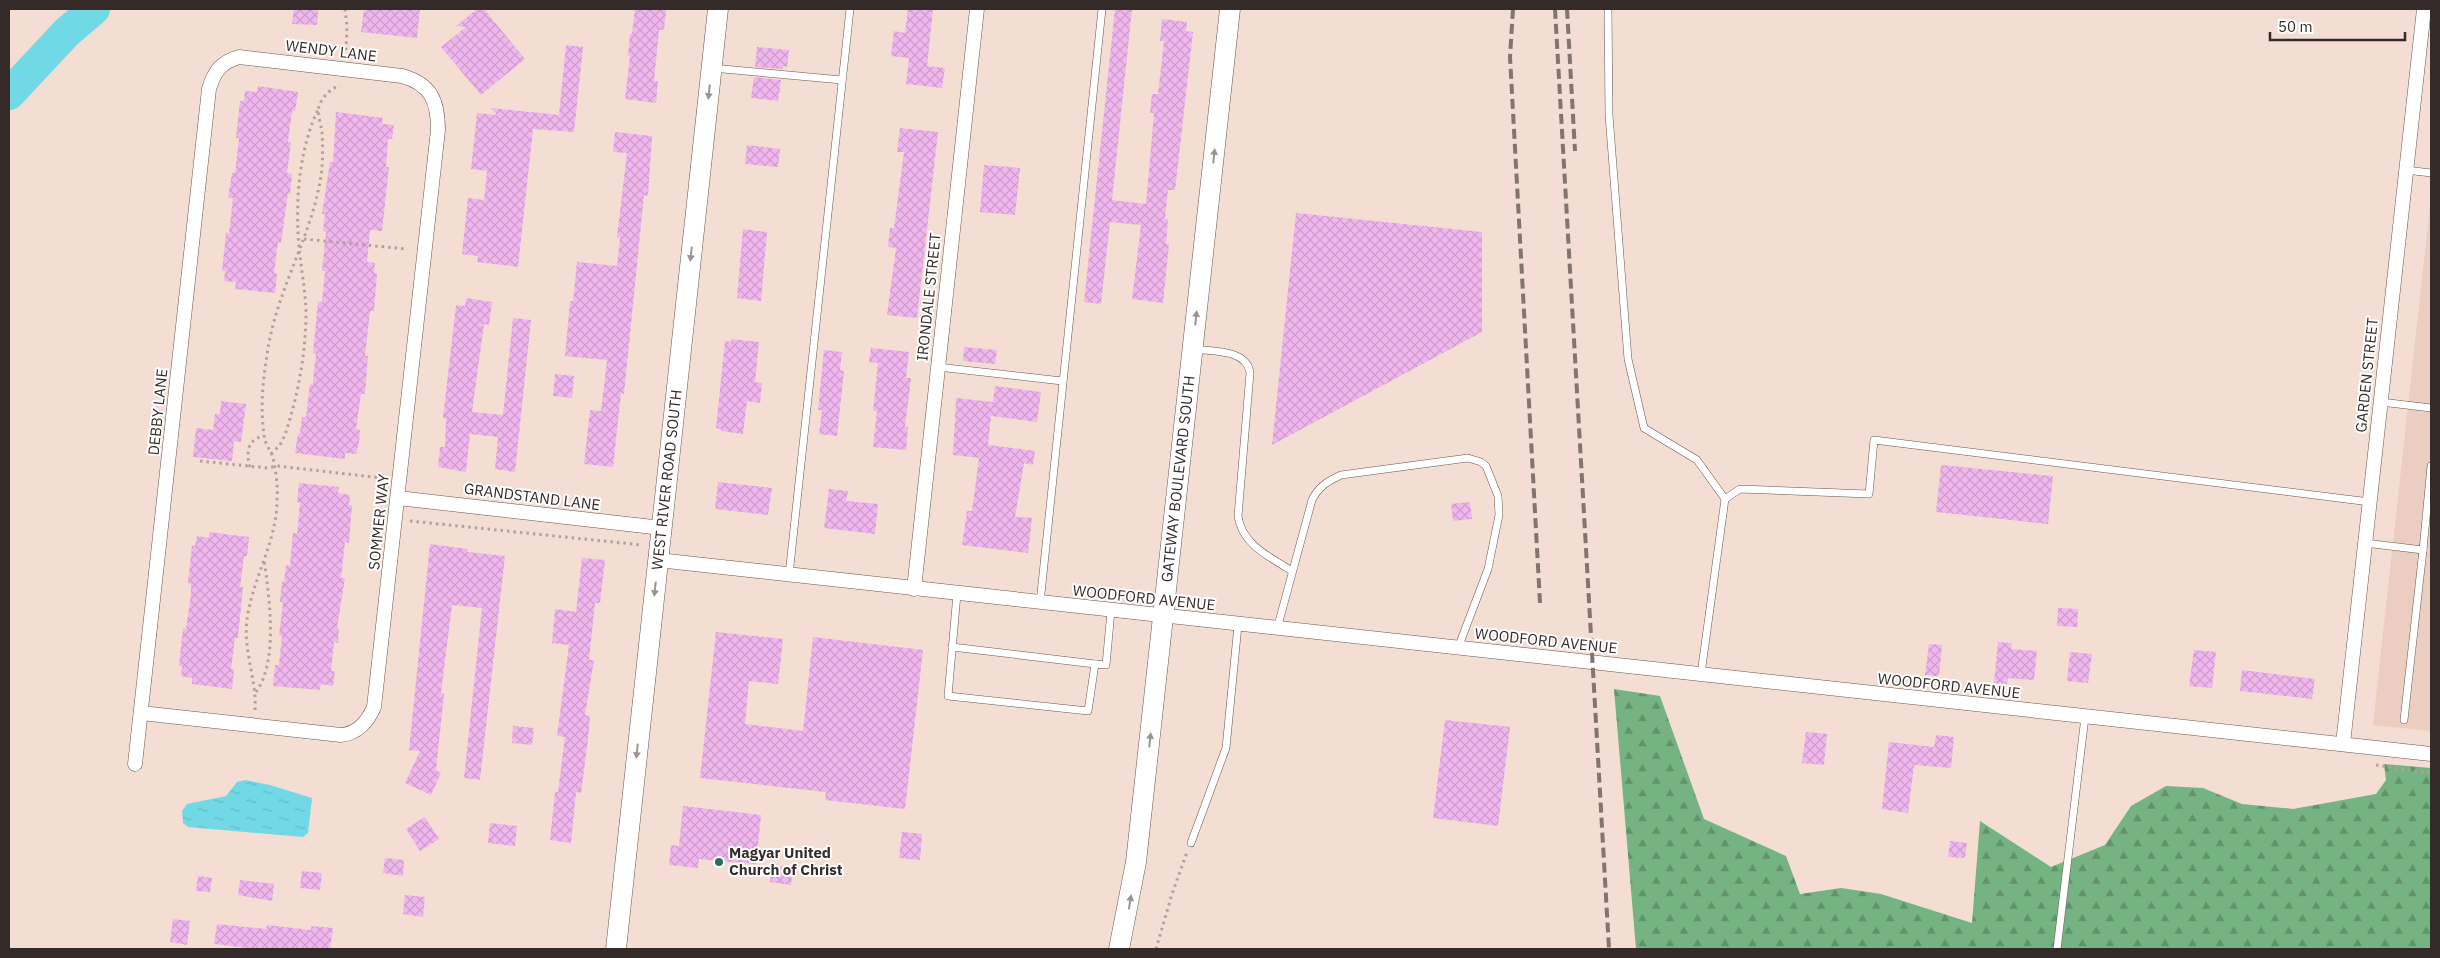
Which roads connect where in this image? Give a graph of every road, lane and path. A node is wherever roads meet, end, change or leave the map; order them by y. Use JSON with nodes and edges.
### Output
{"nodes":[{"id":1,"x":345,"y":9,"type":"edge"},
{"id":2,"x":718,"y":9,"type":"edge"},
{"id":3,"x":850,"y":9,"type":"edge"},
{"id":4,"x":977,"y":9,"type":"edge"},
{"id":5,"x":1102,"y":9,"type":"edge"},
{"id":6,"x":1230,"y":9,"type":"edge"},
{"id":7,"x":1608,"y":9,"type":"edge"},
{"id":8,"x":2424,"y":9,"type":"edge"},
{"id":9,"x":346,"y":50,"type":"dead end"},
{"id":10,"x":221,"y":65,"type":"joint"},
{"id":11,"x":712,"y":68,"type":"junction"},
{"id":12,"x":842,"y":80,"type":"junction"},
{"id":13,"x":341,"y":86,"type":"dead end"},
{"id":14,"x":432,"y":96,"type":"joint"},
{"id":15,"x":319,"y":107,"type":"junction"},
{"id":16,"x":2406,"y":170,"type":"junction"},
{"id":17,"x":2431,"y":173,"type":"edge"},
{"id":18,"x":304,"y":239,"type":"junction"},
{"id":19,"x":407,"y":249,"type":"dead end"},
{"id":20,"x":300,"y":250,"type":"junction"},
{"id":21,"x":1193,"y":349,"type":"junction"},
{"id":22,"x":938,"y":367,"type":"junction"},
{"id":23,"x":1062,"y":381,"type":"junction"},
{"id":24,"x":2381,"y":402,"type":"junction"},
{"id":25,"x":2431,"y":408,"type":"edge"},
{"id":26,"x":264,"y":436,"type":"junction"},
{"id":27,"x":271,"y":454,"type":"junction"},
{"id":28,"x":200,"y":461,"type":"dead end"},
{"id":29,"x":2431,"y":466,"type":"edge"},
{"id":30,"x":250,"y":467,"type":"junction"},
{"id":31,"x":274,"y":467,"type":"junction"},
{"id":32,"x":382,"y":478,"type":"dead end"},
{"id":33,"x":398,"y":498,"type":"junction"},
{"id":34,"x":1725,"y":499,"type":"junction"},
{"id":35,"x":2370,"y":502,"type":"junction"},
{"id":36,"x":396,"y":519,"type":"junction"},
{"id":37,"x":2365,"y":543,"type":"junction"},
{"id":38,"x":660,"y":544,"type":"junction"},
{"id":39,"x":2422,"y":550,"type":"junction"},
{"id":40,"x":264,"y":558,"type":"junction"},
{"id":41,"x":1292,"y":571,"type":"junction"},
{"id":42,"x":789,"y":575,"type":"junction"},
{"id":43,"x":914,"y":589,"type":"junction"},
{"id":44,"x":957,"y":594,"type":"junction"},
{"id":45,"x":1040,"y":603,"type":"junction"},
{"id":46,"x":1112,"y":611,"type":"junction"},
{"id":47,"x":1164,"y":617,"type":"junction"},
{"id":48,"x":1238,"y":625,"type":"junction"},
{"id":49,"x":1277,"y":630,"type":"junction"},
{"id":50,"x":952,"y":647,"type":"junction"},
{"id":51,"x":1458,"y":648,"type":"junction"},
{"id":52,"x":1095,"y":664,"type":"junction"},
{"id":53,"x":1701,"y":674,"type":"junction"},
{"id":54,"x":256,"y":692,"type":"junction"},
{"id":55,"x":255,"y":710,"type":"dead end"},
{"id":56,"x":141,"y":714,"type":"junction"},
{"id":57,"x":2085,"y":718,"type":"junction"},
{"id":58,"x":2404,"y":720,"type":"dead end"},
{"id":59,"x":2343,"y":744,"type":"junction"},
{"id":60,"x":2431,"y":754,"type":"edge"},
{"id":61,"x":135,"y":764,"type":"dead end"},
{"id":62,"x":2376,"y":765,"type":"dead end"},
{"id":63,"x":2431,"y":773,"type":"edge"},
{"id":64,"x":1191,"y":843,"type":"joint"},
{"id":65,"x":616,"y":949,"type":"edge"},
{"id":66,"x":1119,"y":949,"type":"edge"},
{"id":67,"x":1156,"y":949,"type":"edge"},
{"id":68,"x":2057,"y":949,"type":"edge"}],
"edges":[{"from":1,"to":9,"type":"path"},
{"from":2,"to":11,"type":"main road","name":"WEST RIVER ROAD SOUTH"},
{"from":3,"to":12,"type":"lane"},
{"from":4,"to":22,"type":"street","name":"IRONDALE STREET"},
{"from":5,"to":23,"type":"lane"},
{"from":21,"to":6,"type":"main road","name":"GATEWAY BOULEVARD SOUTH","one_way":true},
{"from":7,"to":34,"type":"lane"},
{"from":8,"to":16,"type":"street","name":"GARDEN STREET"},
{"from":10,"to":14,"type":"street","name":"WENDY LANE"},
{"from":10,"to":56,"type":"street","name":"DEBBY LANE"},
{"from":11,"to":12,"type":"lane"},
{"from":11,"to":38,"type":"main road","name":"WEST RIVER ROAD SOUTH","one_way":true},
{"from":12,"to":42,"type":"lane"},
{"from":13,"to":15,"type":"path"},
{"from":14,"to":33,"type":"street","name":"SOMMER WAY"},
{"from":15,"to":18,"type":"path"},
{"from":15,"to":20,"type":"path"},
{"from":16,"to":17,"type":"lane"},
{"from":16,"to":24,"type":"street","name":"GARDEN STREET"},
{"from":18,"to":19,"type":"path"},
{"from":18,"to":20,"type":"path"},
{"from":20,"to":26,"type":"path"},
{"from":20,"to":27,"type":"path"},
{"from":21,"to":41,"type":"lane"},
{"from":21,"to":47,"type":"main road","name":"GATEWAY BOULEVARD SOUTH"},
{"from":22,"to":23,"type":"lane"},
{"from":22,"to":43,"type":"street","name":"IRONDALE STREET"},
{"from":23,"to":45,"type":"lane"},
{"from":24,"to":25,"type":"lane"},
{"from":24,"to":35,"type":"street","name":"GARDEN STREET"},
{"from":26,"to":27,"type":"path"},
{"from":26,"to":30,"type":"path"},
{"from":27,"to":31,"type":"path"},
{"from":28,"to":30,"type":"path"},
{"from":29,"to":39,"type":"lane"},
{"from":30,"to":31,"type":"path"},
{"from":31,"to":32,"type":"path"},
{"from":31,"to":40,"type":"path"},
{"from":33,"to":36,"type":"street","name":"SOMMER WAY"},
{"from":33,"to":38,"type":"street","name":"GRANDSTAND LANE"},
{"from":34,"to":35,"type":"lane"},
{"from":34,"to":53,"type":"lane"},
{"from":35,"to":37,"type":"street","name":"GARDEN STREET"},
{"from":36,"to":38,"type":"path"},
{"from":36,"to":56,"type":"street","name":"SOMMER WAY"},
{"from":37,"to":39,"type":"lane"},
{"from":37,"to":59,"type":"street","name":"GARDEN STREET"},
{"from":38,"to":42,"type":"street","name":"WOODFORD AVENUE"},
{"from":38,"to":65,"type":"main road","name":"WEST RIVER ROAD SOUTH","one_way":true},
{"from":39,"to":58,"type":"lane"},
{"from":40,"to":54,"type":"path"},
{"from":40,"to":54,"type":"path"},
{"from":41,"to":49,"type":"lane"},
{"from":41,"to":51,"type":"lane"},
{"from":42,"to":43,"type":"street","name":"WOODFORD AVENUE"},
{"from":43,"to":44,"type":"street","name":"WOODFORD AVENUE"},
{"from":44,"to":45,"type":"street","name":"WOODFORD AVENUE"},
{"from":44,"to":50,"type":"lane"},
{"from":45,"to":46,"type":"street","name":"WOODFORD AVENUE"},
{"from":46,"to":47,"type":"street","name":"WOODFORD AVENUE"},
{"from":46,"to":52,"type":"lane"},
{"from":47,"to":48,"type":"street","name":"WOODFORD AVENUE"},
{"from":66,"to":47,"type":"main road","name":"GATEWAY BOULEVARD SOUTH","one_way":true},
{"from":48,"to":49,"type":"street","name":"WOODFORD AVENUE"},
{"from":48,"to":64,"type":"lane"},
{"from":49,"to":51,"type":"street","name":"WOODFORD AVENUE"},
{"from":50,"to":52,"type":"lane"},
{"from":50,"to":52,"type":"lane"},
{"from":51,"to":53,"type":"street","name":"WOODFORD AVENUE"},
{"from":53,"to":57,"type":"street","name":"WOODFORD AVENUE"},
{"from":54,"to":55,"type":"path"},
{"from":56,"to":61,"type":"street","name":"DEBBY LANE"},
{"from":57,"to":59,"type":"street","name":"WOODFORD AVENUE"},
{"from":57,"to":68,"type":"lane"},
{"from":59,"to":60,"type":"street","name":"WOODFORD AVENUE"},
{"from":62,"to":63,"type":"path"},
{"from":64,"to":67,"type":"path"}]}
